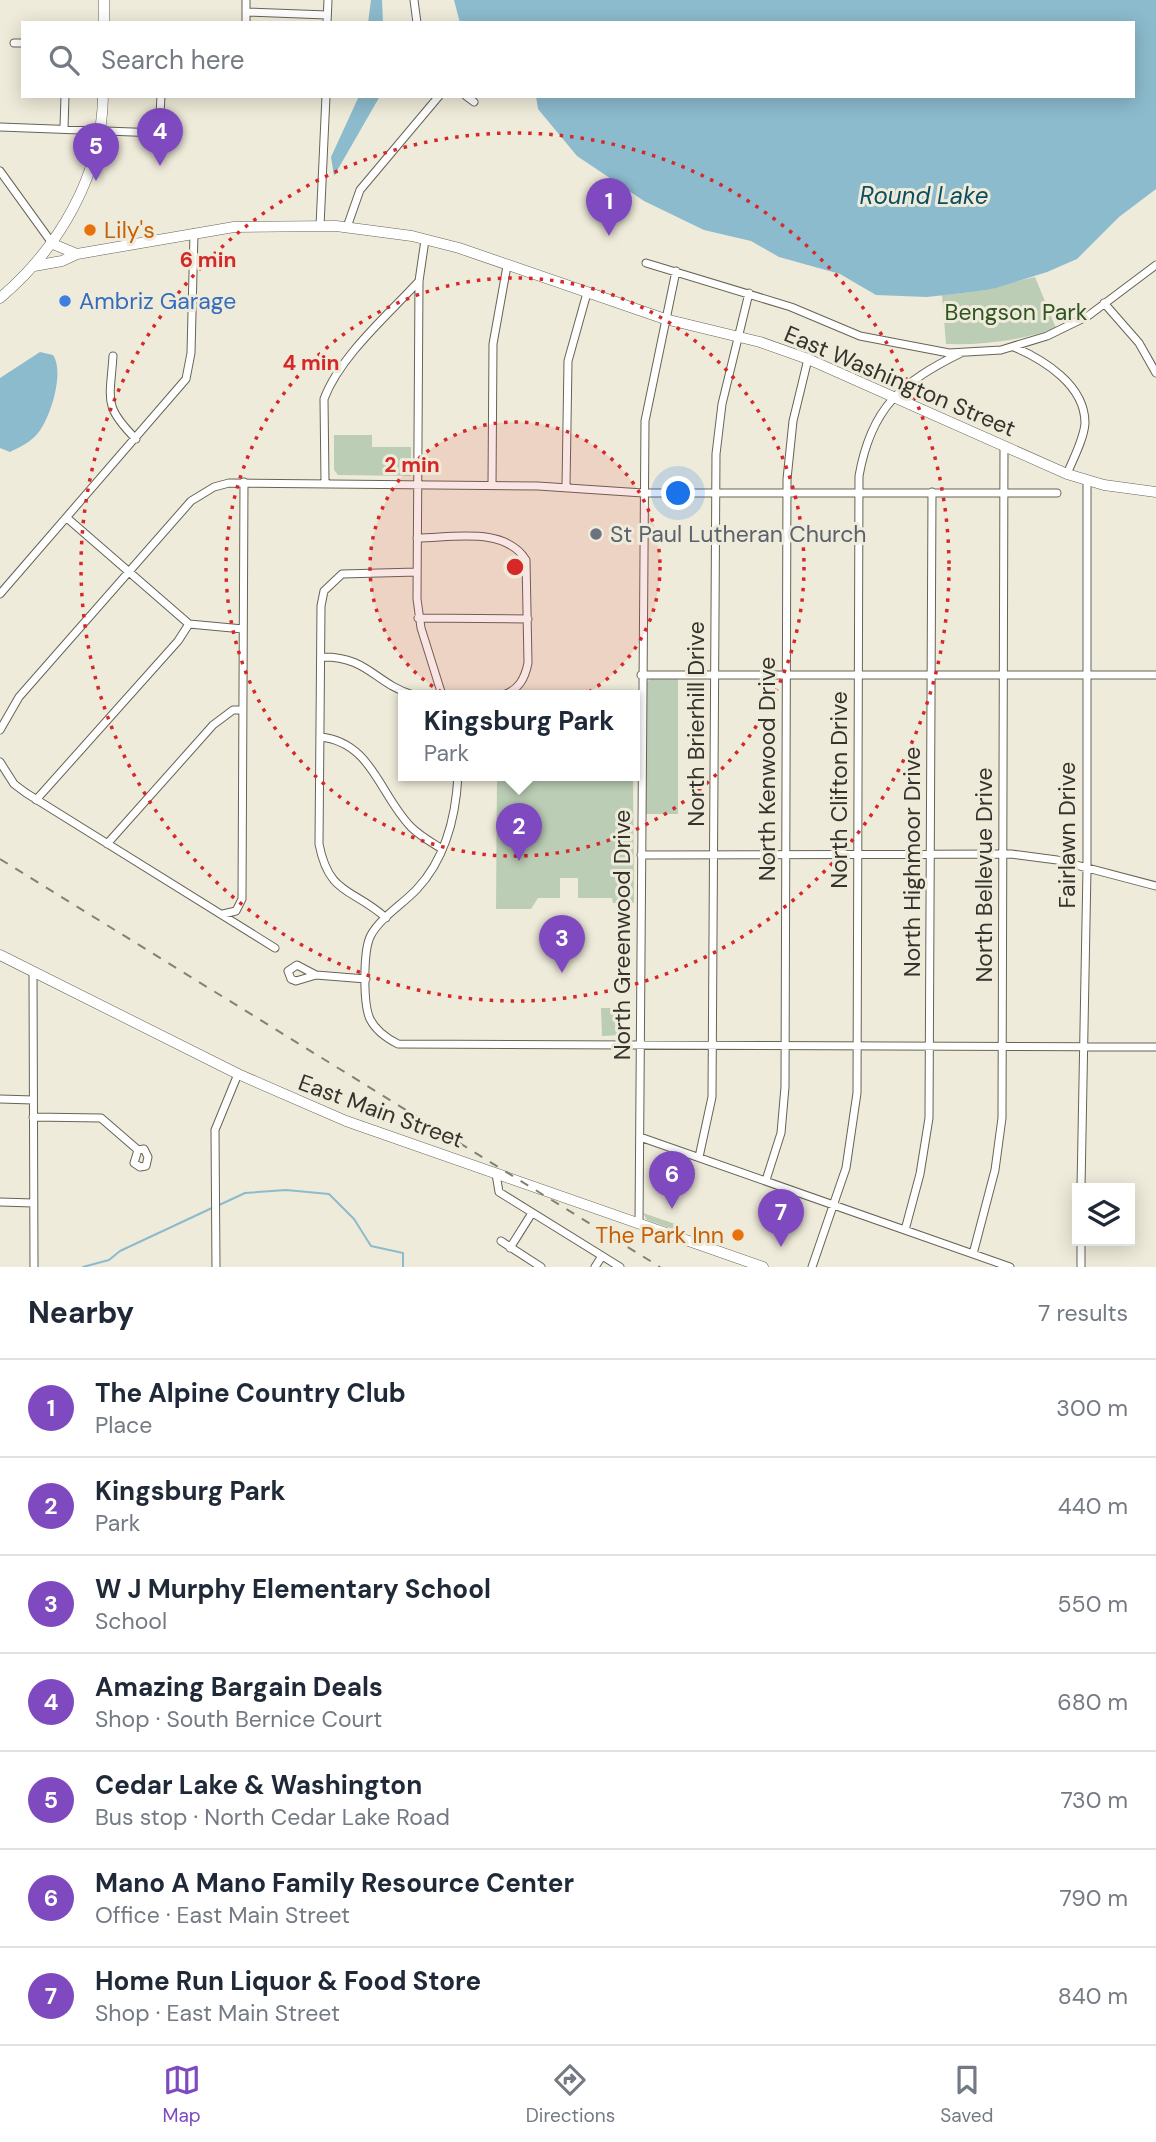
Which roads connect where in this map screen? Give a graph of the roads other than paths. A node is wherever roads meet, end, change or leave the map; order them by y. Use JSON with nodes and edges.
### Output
{"nodes":[{"id":1,"x":104,"y":0,"type":"edge"},
{"id":2,"x":246,"y":0,"type":"edge"},
{"id":3,"x":328,"y":0,"type":"edge"},
{"id":4,"x":414,"y":0,"type":"edge"},
{"id":5,"x":246,"y":12,"type":"junction"},
{"id":6,"x":327,"y":19,"type":"edge"},
{"id":7,"x":104,"y":21,"type":"edge"},
{"id":8,"x":246,"y":21,"type":"edge"},
{"id":9,"x":417,"y":21,"type":"edge"},
{"id":10,"x":65,"y":98,"type":"edge"},
{"id":11,"x":103,"y":98,"type":"edge"},
{"id":12,"x":161,"y":98,"type":"edge"},
{"id":13,"x":326,"y":98,"type":"edge"},
{"id":14,"x":437,"y":98,"type":"edge"},
{"id":15,"x":469,"y":98,"type":"edge"},
{"id":16,"x":474,"y":102,"type":"dead end"},
{"id":17,"x":0,"y":127,"type":"edge"},
{"id":18,"x":64,"y":128,"type":"junction"},
{"id":19,"x":100,"y":129,"type":"junction"},
{"id":20,"x":0,"y":171,"type":"edge"},
{"id":21,"x":320,"y":226,"type":"junction"},
{"id":22,"x":346,"y":227,"type":"junction"},
{"id":23,"x":194,"y":233,"type":"junction"},
{"id":24,"x":425,"y":240,"type":"junction"},
{"id":25,"x":53,"y":244,"type":"junction"},
{"id":26,"x":76,"y":254,"type":"junction"},
{"id":27,"x":646,"y":263,"type":"dead end"},
{"id":28,"x":1156,"y":265,"type":"edge"},
{"id":29,"x":34,"y":266,"type":"junction"},
{"id":30,"x":508,"y":266,"type":"junction"},
{"id":31,"x":676,"y":271,"type":"junction"},
{"id":32,"x":419,"y":281,"type":"junction"},
{"id":33,"x":587,"y":293,"type":"junction"},
{"id":34,"x":749,"y":293,"type":"junction"},
{"id":35,"x":0,"y":298,"type":"edge"},
{"id":36,"x":1104,"y":303,"type":"junction"},
{"id":37,"x":665,"y":319,"type":"junction"},
{"id":38,"x":738,"y":337,"type":"junction"},
{"id":39,"x":1014,"y":347,"type":"junction"},
{"id":40,"x":961,"y":353,"type":"junction"},
{"id":41,"x":113,"y":356,"type":"dead end"},
{"id":42,"x":808,"y":359,"type":"junction"},
{"id":43,"x":1156,"y":373,"type":"edge"},
{"id":44,"x":893,"y":397,"type":"junction"},
{"id":45,"x":136,"y":439,"type":"junction"},
{"id":46,"x":1004,"y":447,"type":"junction"},
{"id":47,"x":1067,"y":474,"type":"junction"},
{"id":48,"x":1087,"y":481,"type":"junction"},
{"id":49,"x":244,"y":482,"type":"junction"},
{"id":50,"x":325,"y":482,"type":"junction"},
{"id":51,"x":417,"y":484,"type":"junction"},
{"id":52,"x":492,"y":485,"type":"junction"},
{"id":53,"x":566,"y":487,"type":"junction"},
{"id":54,"x":643,"y":492,"type":"junction"},
{"id":55,"x":716,"y":492,"type":"junction"},
{"id":56,"x":787,"y":492,"type":"junction"},
{"id":57,"x":859,"y":492,"type":"junction"},
{"id":58,"x":932,"y":492,"type":"junction"},
{"id":59,"x":1057,"y":492,"type":"dead end"},
{"id":60,"x":1156,"y":492,"type":"edge"},
{"id":61,"x":1003,"y":493,"type":"junction"},
{"id":62,"x":67,"y":518,"type":"junction"},
{"id":63,"x":417,"y":538,"type":"junction"},
{"id":64,"x":128,"y":571,"type":"junction"},
{"id":65,"x":417,"y":572,"type":"junction"},
{"id":66,"x":0,"y":594,"type":"edge"},
{"id":67,"x":418,"y":618,"type":"junction"},
{"id":68,"x":528,"y":619,"type":"junction"},
{"id":69,"x":189,"y":624,"type":"junction"},
{"id":70,"x":243,"y":629,"type":"junction"},
{"id":71,"x":321,"y":657,"type":"junction"},
{"id":72,"x":641,"y":675,"type":"junction"},
{"id":73,"x":716,"y":675,"type":"junction"},
{"id":74,"x":787,"y":675,"type":"junction"},
{"id":75,"x":859,"y":675,"type":"junction"},
{"id":76,"x":932,"y":675,"type":"junction"},
{"id":77,"x":1004,"y":675,"type":"junction"},
{"id":78,"x":1087,"y":675,"type":"junction"},
{"id":79,"x":1156,"y":675,"type":"edge"},
{"id":80,"x":402,"y":690,"type":"edge"},
{"id":81,"x":440,"y":690,"type":"edge"},
{"id":82,"x":512,"y":690,"type":"edge"},
{"id":83,"x":243,"y":710,"type":"junction"},
{"id":84,"x":0,"y":730,"type":"edge"},
{"id":85,"x":320,"y":737,"type":"junction"},
{"id":86,"x":0,"y":762,"type":"edge"},
{"id":87,"x":458,"y":781,"type":"edge"},
{"id":88,"x":36,"y":800,"type":"junction"},
{"id":89,"x":107,"y":844,"type":"junction"},
{"id":90,"x":442,"y":849,"type":"junction"},
{"id":91,"x":931,"y":853,"type":"junction"},
{"id":92,"x":858,"y":854,"type":"junction"},
{"id":93,"x":1004,"y":854,"type":"junction"},
{"id":94,"x":641,"y":855,"type":"junction"},
{"id":95,"x":786,"y":855,"type":"junction"},
{"id":96,"x":715,"y":856,"type":"junction"},
{"id":97,"x":1087,"y":869,"type":"junction"},
{"id":98,"x":1156,"y":886,"type":"edge"},
{"id":99,"x":223,"y":914,"type":"junction"},
{"id":100,"x":387,"y":918,"type":"junction"},
{"id":101,"x":275,"y":948,"type":"dead end"},
{"id":102,"x":0,"y":955,"type":"edge"},
{"id":103,"x":33,"y":971,"type":"junction"},
{"id":104,"x":316,"y":975,"type":"dead end"},
{"id":105,"x":366,"y":979,"type":"junction"},
{"id":106,"x":784,"y":1045,"type":"junction"},
{"id":107,"x":641,"y":1046,"type":"junction"},
{"id":108,"x":713,"y":1046,"type":"junction"},
{"id":109,"x":857,"y":1047,"type":"junction"},
{"id":110,"x":930,"y":1047,"type":"junction"},
{"id":111,"x":1003,"y":1047,"type":"junction"},
{"id":112,"x":1085,"y":1047,"type":"junction"},
{"id":113,"x":1156,"y":1047,"type":"edge"},
{"id":114,"x":238,"y":1074,"type":"junction"},
{"id":115,"x":0,"y":1099,"type":"edge"},
{"id":116,"x":33,"y":1100,"type":"junction"},
{"id":117,"x":33,"y":1117,"type":"junction"},
{"id":118,"x":640,"y":1137,"type":"junction"},
{"id":119,"x":138,"y":1150,"type":"dead end"},
{"id":120,"x":699,"y":1157,"type":"junction"},
{"id":121,"x":496,"y":1174,"type":"junction"},
{"id":122,"x":766,"y":1180,"type":"junction"},
{"id":123,"x":1081,"y":1183,"type":"edge"},
{"id":124,"x":0,"y":1202,"type":"edge"},
{"id":125,"x":33,"y":1203,"type":"junction"},
{"id":126,"x":834,"y":1204,"type":"junction"},
{"id":127,"x":532,"y":1213,"type":"junction"},
{"id":128,"x":639,"y":1223,"type":"junction"},
{"id":129,"x":905,"y":1230,"type":"junction"},
{"id":130,"x":501,"y":1241,"type":"dead end"},
{"id":131,"x":1081,"y":1246,"type":"edge"},
{"id":132,"x":513,"y":1250,"type":"junction"},
{"id":133,"x":973,"y":1254,"type":"junction"},
{"id":134,"x":602,"y":1256,"type":"junction"},
{"id":135,"x":34,"y":1267,"type":"edge"},
{"id":136,"x":216,"y":1267,"type":"edge"},
{"id":137,"x":541,"y":1267,"type":"edge"},
{"id":138,"x":595,"y":1267,"type":"edge"},
{"id":139,"x":620,"y":1267,"type":"edge"},
{"id":140,"x":763,"y":1267,"type":"edge"},
{"id":141,"x":812,"y":1267,"type":"edge"},
{"id":142,"x":1010,"y":1267,"type":"edge"},
{"id":143,"x":1080,"y":1267,"type":"edge"}],
"edges":[{"from":1,"to":7,"type":"main road"},
{"from":2,"to":5,"type":"street"},
{"from":3,"to":6,"type":"street"},
{"from":4,"to":9,"type":"street"},
{"from":5,"to":6,"type":"street"},
{"from":5,"to":8,"type":"street"},
{"from":10,"to":18,"type":"street"},
{"from":11,"to":19,"type":"main road"},
{"from":12,"to":19,"type":"street"},
{"from":13,"to":21,"type":"street"},
{"from":14,"to":22,"type":"street"},
{"from":15,"to":16,"type":"street"},
{"from":17,"to":18,"type":"street"},
{"from":18,"to":19,"type":"street"},
{"from":19,"to":25,"type":"main road"},
{"from":20,"to":25,"type":"street"},
{"from":21,"to":22,"type":"main road","name":"East Washington Street"},
{"from":21,"to":23,"type":"main road","name":"East Washington Street"},
{"from":22,"to":24,"type":"main road","name":"East Washington Street"},
{"from":23,"to":26,"type":"main road","name":"East Washington Street"},
{"from":23,"to":45,"type":"street"},
{"from":24,"to":30,"type":"main road","name":"East Washington Street"},
{"from":24,"to":32,"type":"street"},
{"from":25,"to":26,"type":"main road"},
{"from":25,"to":29,"type":"main road"},
{"from":26,"to":29,"type":"main road","name":"East Washington Street"},
{"from":27,"to":31,"type":"street"},
{"from":28,"to":36,"type":"street"},
{"from":29,"to":35,"type":"main road"},
{"from":30,"to":33,"type":"main road","name":"East Washington Street"},
{"from":30,"to":52,"type":"street"},
{"from":31,"to":34,"type":"street"},
{"from":31,"to":37,"type":"street","name":"North Greenwood Drive"},
{"from":32,"to":50,"type":"street"},
{"from":32,"to":51,"type":"street"},
{"from":33,"to":37,"type":"main road","name":"East Washington Street"},
{"from":33,"to":53,"type":"street"},
{"from":34,"to":38,"type":"street","name":"North Brierhill Drive"},
{"from":34,"to":40,"type":"street"},
{"from":36,"to":39,"type":"street"},
{"from":36,"to":43,"type":"street"},
{"from":37,"to":38,"type":"main road","name":"East Washington Street"},
{"from":37,"to":54,"type":"street","name":"North Greenwood Drive"},
{"from":38,"to":42,"type":"main road","name":"East Washington Street"},
{"from":38,"to":55,"type":"street","name":"North Brierhill Drive"},
{"from":39,"to":40,"type":"street"},
{"from":39,"to":47,"type":"street"},
{"from":40,"to":44,"type":"street","name":"North Clifton Drive"},
{"from":41,"to":45,"type":"street"},
{"from":42,"to":44,"type":"main road","name":"East Washington Street"},
{"from":42,"to":56,"type":"street","name":"North Kenwood Drive"},
{"from":44,"to":46,"type":"main road","name":"East Washington Street"},
{"from":44,"to":57,"type":"street","name":"North Clifton Drive"},
{"from":45,"to":62,"type":"street"},
{"from":46,"to":47,"type":"main road","name":"East Washington Street"},
{"from":46,"to":61,"type":"street","name":"North Bellevue Drive"},
{"from":47,"to":48,"type":"main road","name":"East Washington Street"},
{"from":48,"to":60,"type":"main road","name":"East Washington Street"},
{"from":48,"to":78,"type":"street","name":"Fairlawn Drive"},
{"from":49,"to":50,"type":"street"},
{"from":49,"to":64,"type":"street"},
{"from":49,"to":70,"type":"street"},
{"from":50,"to":51,"type":"street"},
{"from":51,"to":52,"type":"street"},
{"from":51,"to":63,"type":"street"},
{"from":52,"to":53,"type":"street"},
{"from":53,"to":54,"type":"street"},
{"from":54,"to":55,"type":"street"},
{"from":54,"to":72,"type":"street","name":"North Greenwood Drive"},
{"from":55,"to":56,"type":"street"},
{"from":55,"to":73,"type":"street","name":"North Brierhill Drive"},
{"from":56,"to":57,"type":"street"},
{"from":56,"to":74,"type":"street","name":"North Kenwood Drive"},
{"from":57,"to":58,"type":"street"},
{"from":57,"to":75,"type":"street","name":"North Clifton Drive"},
{"from":58,"to":61,"type":"street"},
{"from":58,"to":76,"type":"street","name":"North Highmoor Drive"},
{"from":59,"to":61,"type":"street"},
{"from":61,"to":77,"type":"street","name":"North Bellevue Drive"},
{"from":62,"to":64,"type":"street"},
{"from":62,"to":66,"type":"street"},
{"from":63,"to":65,"type":"street"},
{"from":63,"to":68,"type":"street"},
{"from":64,"to":69,"type":"street"},
{"from":64,"to":84,"type":"street"},
{"from":65,"to":67,"type":"street"},
{"from":65,"to":71,"type":"street"},
{"from":67,"to":68,"type":"street"},
{"from":67,"to":81,"type":"street"},
{"from":68,"to":82,"type":"street"},
{"from":69,"to":70,"type":"street"},
{"from":69,"to":88,"type":"street"},
{"from":70,"to":83,"type":"street"},
{"from":71,"to":80,"type":"street"},
{"from":71,"to":85,"type":"street"},
{"from":72,"to":73,"type":"street"},
{"from":72,"to":94,"type":"street","name":"North Greenwood Drive"},
{"from":73,"to":74,"type":"street"},
{"from":73,"to":96,"type":"street","name":"North Brierhill Drive"},
{"from":74,"to":75,"type":"street"},
{"from":74,"to":95,"type":"street","name":"North Kenwood Drive"},
{"from":75,"to":76,"type":"street"},
{"from":75,"to":92,"type":"street","name":"North Clifton Drive"},
{"from":76,"to":77,"type":"street"},
{"from":76,"to":91,"type":"street","name":"North Highmoor Drive"},
{"from":77,"to":78,"type":"street"},
{"from":77,"to":93,"type":"street","name":"North Bellevue Drive"},
{"from":78,"to":79,"type":"street"},
{"from":78,"to":97,"type":"street","name":"Fairlawn Drive"},
{"from":83,"to":89,"type":"street"},
{"from":83,"to":99,"type":"street"},
{"from":85,"to":90,"type":"street"},
{"from":85,"to":100,"type":"street"},
{"from":86,"to":88,"type":"street"},
{"from":87,"to":90,"type":"street"},
{"from":88,"to":89,"type":"street"},
{"from":89,"to":99,"type":"street"},
{"from":90,"to":100,"type":"street"},
{"from":91,"to":92,"type":"street"},
{"from":91,"to":93,"type":"street"},
{"from":91,"to":110,"type":"street","name":"North Highmoor Drive"},
{"from":92,"to":95,"type":"street"},
{"from":92,"to":109,"type":"street","name":"North Clifton Drive"},
{"from":93,"to":97,"type":"street"},
{"from":93,"to":111,"type":"street","name":"North Bellevue Drive"},
{"from":94,"to":96,"type":"street"},
{"from":94,"to":107,"type":"street","name":"North Greenwood Drive"},
{"from":95,"to":96,"type":"street"},
{"from":95,"to":106,"type":"street","name":"North Kenwood Drive"},
{"from":96,"to":108,"type":"street","name":"North Brierhill Drive"},
{"from":97,"to":98,"type":"street"},
{"from":97,"to":112,"type":"street","name":"Fairlawn Drive"},
{"from":99,"to":101,"type":"street"},
{"from":100,"to":105,"type":"street"},
{"from":102,"to":103,"type":"main road","name":"East Main Street"},
{"from":103,"to":114,"type":"main road","name":"East Main Street"},
{"from":103,"to":116,"type":"street"},
{"from":104,"to":105,"type":"street"},
{"from":105,"to":107,"type":"street"},
{"from":106,"to":108,"type":"street"},
{"from":106,"to":109,"type":"street"},
{"from":106,"to":122,"type":"street","name":"North Kenwood Drive"},
{"from":107,"to":108,"type":"street"},
{"from":107,"to":118,"type":"street","name":"North Greenwood Drive"},
{"from":108,"to":120,"type":"street","name":"North Brierhill Drive"},
{"from":109,"to":110,"type":"street"},
{"from":109,"to":126,"type":"street","name":"North Clifton Drive"},
{"from":110,"to":111,"type":"street"},
{"from":110,"to":129,"type":"street","name":"North Highmoor Drive"},
{"from":111,"to":112,"type":"street"},
{"from":111,"to":133,"type":"street","name":"North Bellevue Drive"},
{"from":112,"to":113,"type":"street"},
{"from":112,"to":123,"type":"street","name":"Fairlawn Drive"},
{"from":114,"to":121,"type":"main road","name":"East Main Street"},
{"from":114,"to":136,"type":"street"},
{"from":115,"to":116,"type":"street"},
{"from":116,"to":117,"type":"street"},
{"from":117,"to":119,"type":"street"},
{"from":117,"to":125,"type":"street"},
{"from":118,"to":120,"type":"street"},
{"from":118,"to":128,"type":"street","name":"North Greenwood Drive"},
{"from":120,"to":122,"type":"street"},
{"from":121,"to":127,"type":"street"},
{"from":121,"to":128,"type":"main road","name":"East Main Street"},
{"from":122,"to":126,"type":"street"},
{"from":124,"to":125,"type":"street"},
{"from":125,"to":135,"type":"street"},
{"from":126,"to":129,"type":"street"},
{"from":126,"to":141,"type":"street","name":"North Clifton Drive"},
{"from":127,"to":132,"type":"street"},
{"from":127,"to":134,"type":"street"},
{"from":128,"to":140,"type":"main road","name":"East Main Street"},
{"from":129,"to":133,"type":"street"},
{"from":130,"to":132,"type":"street"},
{"from":131,"to":143,"type":"street"},
{"from":132,"to":137,"type":"street"},
{"from":133,"to":142,"type":"street"},
{"from":134,"to":138,"type":"street"},
{"from":134,"to":139,"type":"street"}]}
